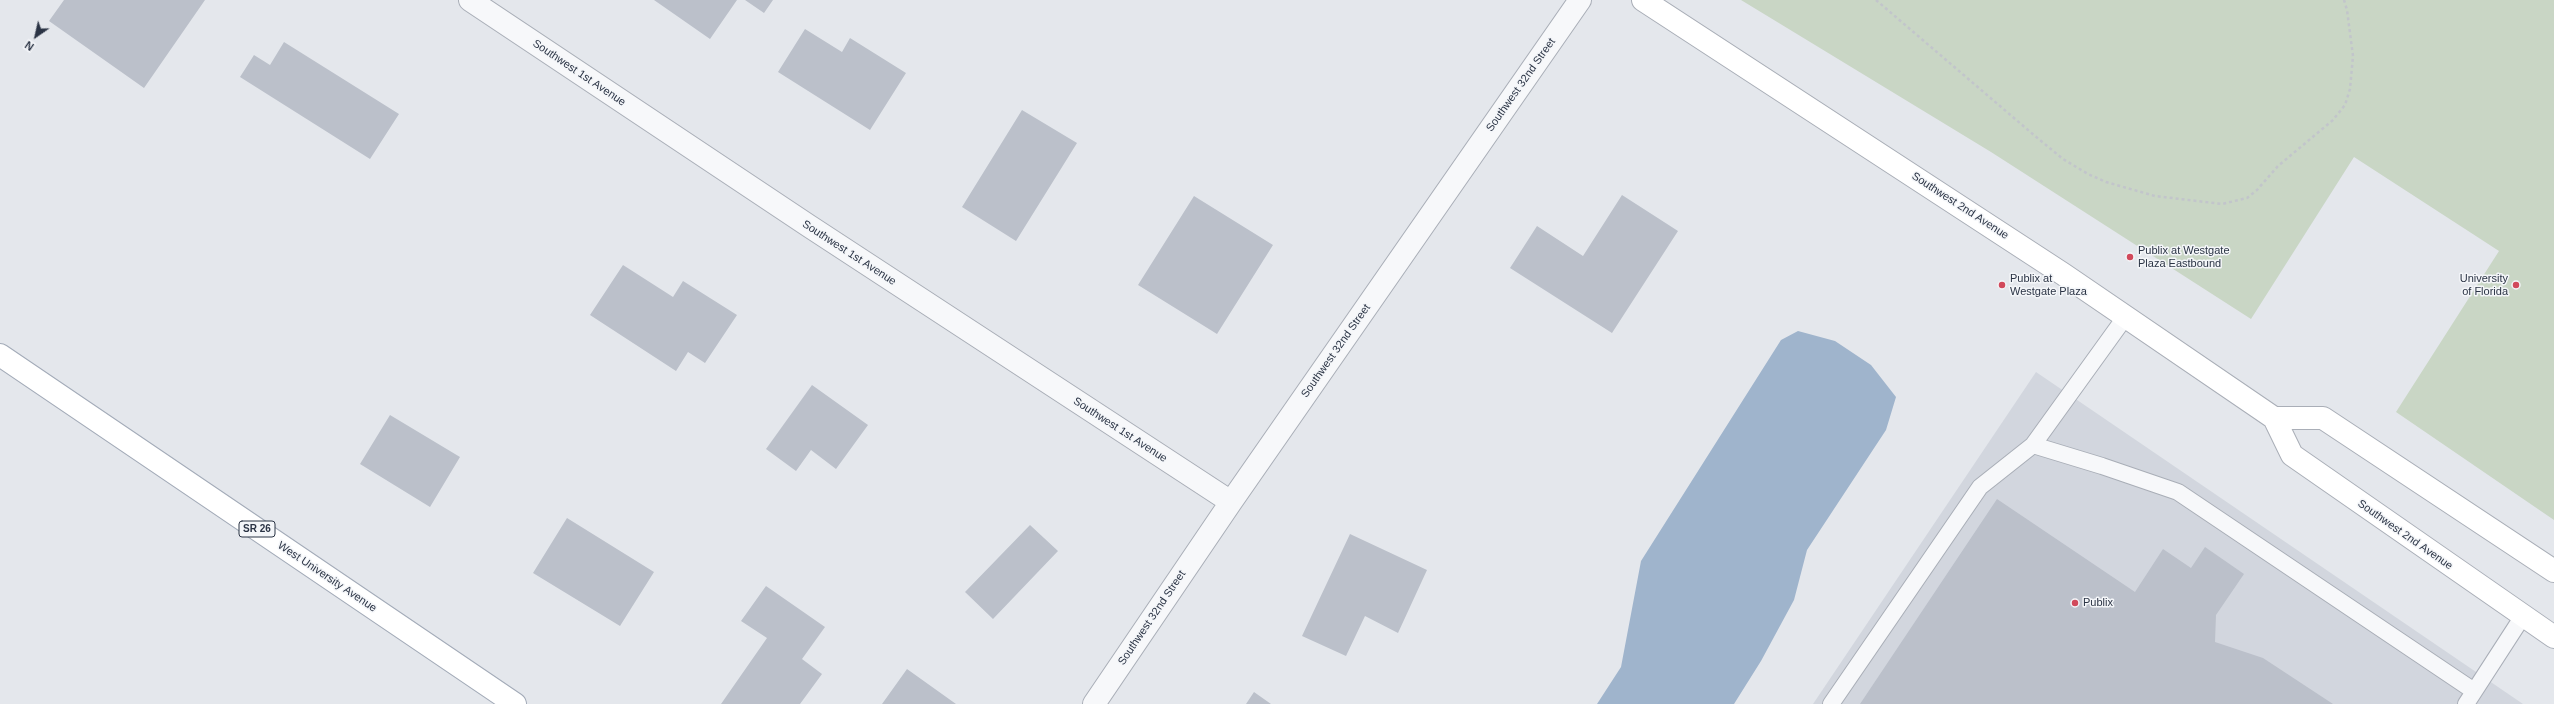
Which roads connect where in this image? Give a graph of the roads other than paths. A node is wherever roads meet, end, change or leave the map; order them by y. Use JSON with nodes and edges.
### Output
{"nodes":[{"id":1,"x":470,"y":0,"type":"edge"},
{"id":2,"x":1580,"y":0,"type":"edge"},
{"id":3,"x":1643,"y":0,"type":"edge"},
{"id":4,"x":2126,"y":316,"type":"junction"},
{"id":5,"x":0,"y":355,"type":"edge"},
{"id":6,"x":2274,"y":418,"type":"junction"},
{"id":7,"x":2032,"y":445,"type":"junction"},
{"id":8,"x":1231,"y":502,"type":"junction"},
{"id":9,"x":2554,"y":571,"type":"edge"},
{"id":10,"x":2523,"y":616,"type":"junction"},
{"id":11,"x":2554,"y":637,"type":"edge"},
{"id":12,"x":2470,"y":698,"type":"edge"},
{"id":13,"x":515,"y":704,"type":"edge"},
{"id":14,"x":1094,"y":704,"type":"edge"},
{"id":15,"x":1831,"y":704,"type":"edge"}],
"edges":[{"from":1,"to":8,"type":"street","name":"Southwest 1st Avenue"},
{"from":2,"to":8,"type":"street","name":"Southwest 32nd Street"},
{"from":3,"to":4,"type":"main road","name":"Southwest 2nd Avenue"},
{"from":4,"to":6,"type":"main road","name":"Southwest 2nd Avenue"},
{"from":4,"to":7,"type":"lane"},
{"from":5,"to":13,"type":"main road","name":"West University Avenue","number":"SR 26"},
{"from":6,"to":9,"type":"main road"},
{"from":6,"to":10,"type":"main road","name":"Southwest 2nd Avenue"},
{"from":7,"to":12,"type":"lane"},
{"from":7,"to":15,"type":"lane"},
{"from":8,"to":14,"type":"street","name":"Southwest 32nd Street"},
{"from":10,"to":11,"type":"main road","name":"Southwest 2nd Avenue"},
{"from":10,"to":12,"type":"lane"}]}
